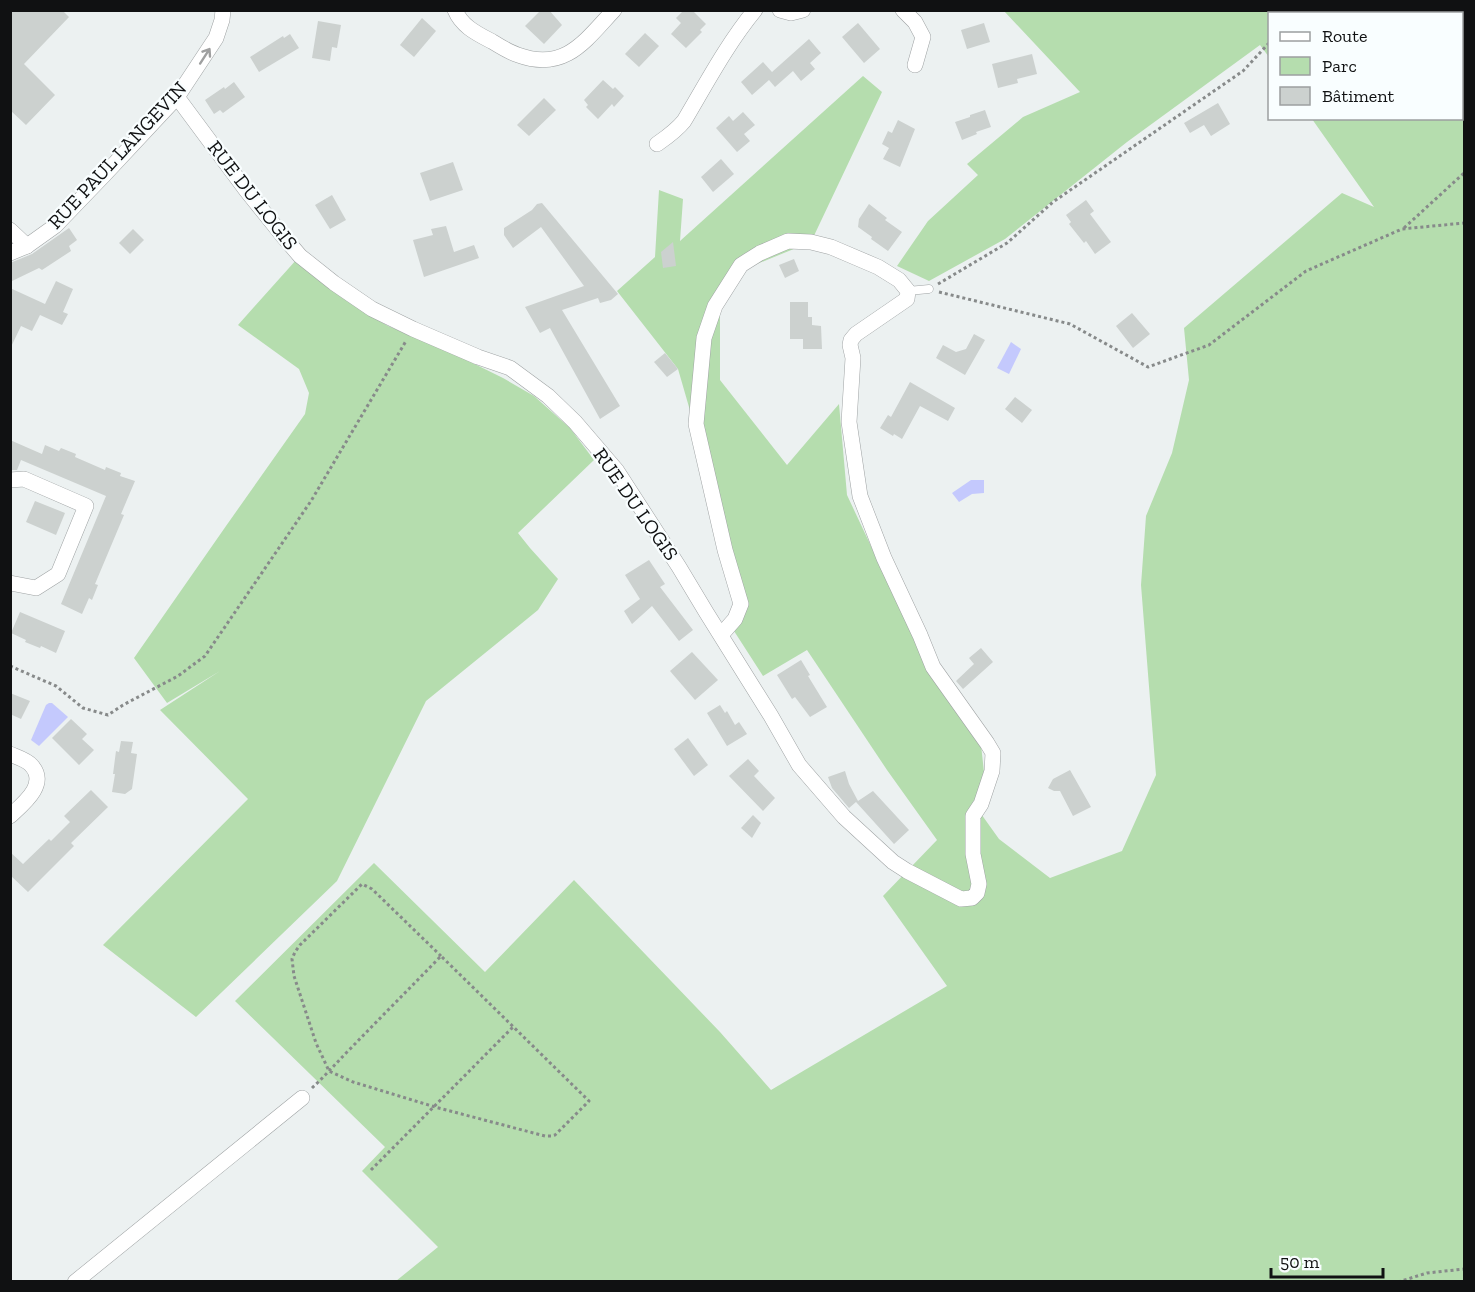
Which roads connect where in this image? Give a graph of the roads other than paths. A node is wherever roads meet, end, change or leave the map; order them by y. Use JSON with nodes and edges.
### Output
{"nodes":[{"id":1,"x":223,"y":10,"type":"edge"},
{"id":2,"x":455,"y":10,"type":"edge"},
{"id":3,"x":614,"y":10,"type":"edge"},
{"id":4,"x":755,"y":10,"type":"edge"},
{"id":5,"x":780,"y":10,"type":"edge"},
{"id":6,"x":803,"y":10,"type":"edge"},
{"id":7,"x":903,"y":10,"type":"edge"},
{"id":8,"x":915,"y":65,"type":"dead end"},
{"id":9,"x":177,"y":97,"type":"junction"},
{"id":10,"x":657,"y":144,"type":"dead end"},
{"id":11,"x":10,"y":230,"type":"edge"},
{"id":12,"x":27,"y":246,"type":"junction"},
{"id":13,"x":10,"y":253,"type":"edge"},
{"id":14,"x":929,"y":289,"type":"road end"},
{"id":15,"x":908,"y":291,"type":"junction"},
{"id":16,"x":10,"y":480,"type":"edge"},
{"id":17,"x":10,"y":583,"type":"edge"},
{"id":18,"x":721,"y":635,"type":"junction"},
{"id":19,"x":10,"y":754,"type":"edge"},
{"id":20,"x":10,"y":816,"type":"edge"},
{"id":21,"x":302,"y":1098,"type":"road end"},
{"id":22,"x":75,"y":1281,"type":"edge"}],
"edges":[{"from":9,"to":1,"type":"street","name":"RUE PAUL LANGEVIN","one_way":true},
{"from":2,"to":3,"type":"street"},
{"from":4,"to":10,"type":"street"},
{"from":5,"to":6,"type":"street"},
{"from":7,"to":8,"type":"street"},
{"from":9,"to":12,"type":"street","name":"RUE PAUL LANGEVIN"},
{"from":9,"to":18,"type":"street","name":"RUE DU LOGIS"},
{"from":11,"to":12,"type":"street"},
{"from":12,"to":13,"type":"street","name":"RUE PAUL LANGEVIN"},
{"from":14,"to":15,"type":"lane"},
{"from":15,"to":18,"type":"street"},
{"from":15,"to":18,"type":"street","name":"RUE DU LOGIS"},
{"from":16,"to":17,"type":"street"},
{"from":19,"to":20,"type":"street"},
{"from":21,"to":22,"type":"street"}]}
